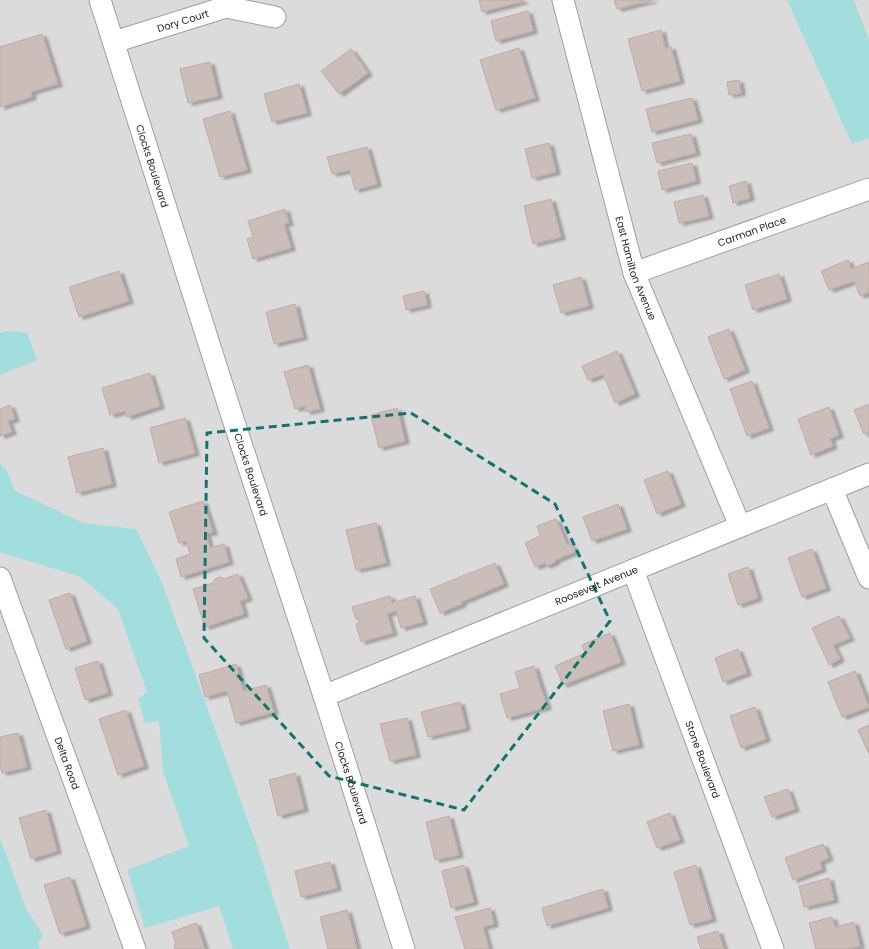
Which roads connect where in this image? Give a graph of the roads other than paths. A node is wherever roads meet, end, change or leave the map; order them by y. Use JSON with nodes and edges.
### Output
{"nodes":[{"id":1,"x":100,"y":0,"type":"edge"},
{"id":2,"x":563,"y":0,"type":"edge"},
{"id":3,"x":275,"y":17,"type":"dead end"},
{"id":4,"x":114,"y":42,"type":"junction"},
{"id":5,"x":869,"y":189,"type":"edge"},
{"id":6,"x":634,"y":273,"type":"junction"},
{"id":7,"x":869,"y":474,"type":"edge"},
{"id":8,"x":832,"y":489,"type":"junction"},
{"id":9,"x":740,"y":526,"type":"junction"},
{"id":10,"x":633,"y":570,"type":"junction"},
{"id":11,"x":0,"y":578,"type":"edge"},
{"id":12,"x":869,"y":578,"type":"edge"},
{"id":13,"x":324,"y":696,"type":"junction"},
{"id":14,"x":135,"y":949,"type":"edge"},
{"id":15,"x":404,"y":949,"type":"edge"},
{"id":16,"x":773,"y":949,"type":"edge"}],
"edges":[{"from":1,"to":4,"type":"street","name":"Clocks Boulevard"},
{"from":2,"to":6,"type":"street","name":"East Hamilton Avenue"},
{"from":3,"to":4,"type":"street","name":"Dory Court"},
{"from":4,"to":13,"type":"street","name":"Clocks Boulevard"},
{"from":5,"to":6,"type":"street","name":"Carman Place"},
{"from":6,"to":9,"type":"street","name":"East Hamilton Avenue"},
{"from":7,"to":8,"type":"street","name":"Roosevelt Avenue"},
{"from":8,"to":9,"type":"street","name":"Roosevelt Avenue"},
{"from":8,"to":12,"type":"street"},
{"from":9,"to":10,"type":"street","name":"Roosevelt Avenue"},
{"from":10,"to":13,"type":"street","name":"Roosevelt Avenue"},
{"from":10,"to":16,"type":"street","name":"Stone Boulevard"},
{"from":11,"to":14,"type":"street","name":"Delta Road"},
{"from":13,"to":15,"type":"street","name":"Clocks Boulevard"}]}
